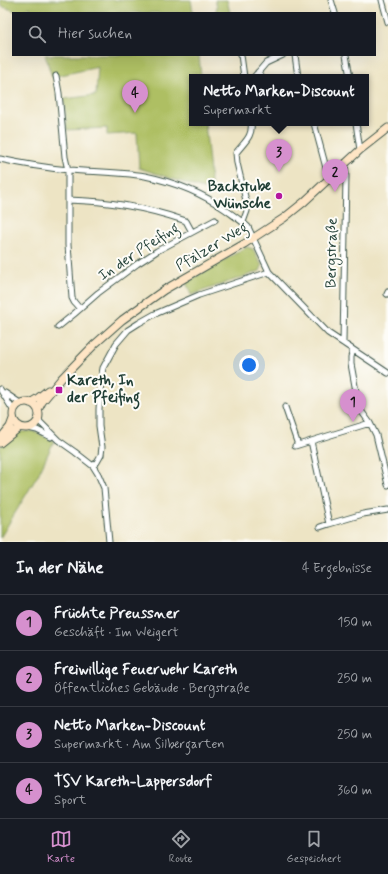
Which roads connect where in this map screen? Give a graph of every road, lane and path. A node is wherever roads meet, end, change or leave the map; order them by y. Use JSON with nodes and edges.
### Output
{"nodes":[{"id":1,"x":331,"y":0,"type":"edge"},
{"id":2,"x":382,"y":0,"type":"edge"},
{"id":3,"x":335,"y":12,"type":"edge"},
{"id":4,"x":388,"y":22,"type":"edge"},
{"id":5,"x":241,"y":56,"type":"edge"},
{"id":6,"x":281,"y":56,"type":"edge"},
{"id":7,"x":295,"y":56,"type":"edge"},
{"id":8,"x":346,"y":56,"type":"edge"},
{"id":9,"x":244,"y":74,"type":"edge"},
{"id":10,"x":257,"y":74,"type":"edge"},
{"id":11,"x":298,"y":74,"type":"edge"},
{"id":12,"x":349,"y":74,"type":"edge"},
{"id":13,"x":56,"y":76,"type":"dead end"},
{"id":14,"x":251,"y":126,"type":"edge"},
{"id":15,"x":315,"y":126,"type":"edge"},
{"id":16,"x":356,"y":126,"type":"edge"},
{"id":17,"x":388,"y":128,"type":"edge"},
{"id":18,"x":360,"y":150,"type":"junction"},
{"id":19,"x":0,"y":159,"type":"edge"},
{"id":20,"x":345,"y":163,"type":"junction"},
{"id":21,"x":68,"y":170,"type":"junction"},
{"id":22,"x":329,"y":178,"type":"junction"},
{"id":23,"x":68,"y":200,"type":"junction"},
{"id":24,"x":215,"y":220,"type":"dead end"},
{"id":25,"x":243,"y":222,"type":"junction"},
{"id":26,"x":192,"y":232,"type":"junction"},
{"id":27,"x":253,"y":239,"type":"junction"},
{"id":28,"x":269,"y":272,"type":"junction"},
{"id":29,"x":80,"y":309,"type":"junction"},
{"id":30,"x":58,"y":327,"type":"dead end"},
{"id":31,"x":343,"y":343,"type":"junction"},
{"id":32,"x":353,"y":350,"type":"junction"},
{"id":33,"x":388,"y":373,"type":"edge"},
{"id":34,"x":61,"y":379,"type":"junction"},
{"id":35,"x":1,"y":390,"type":"edge"},
{"id":36,"x":20,"y":403,"type":"junction"},
{"id":37,"x":30,"y":403,"type":"junction"},
{"id":38,"x":285,"y":407,"type":"dead end"},
{"id":39,"x":14,"y":410,"type":"junction"},
{"id":40,"x":38,"y":410,"type":"junction"},
{"id":41,"x":13,"y":419,"type":"junction"},
{"id":42,"x":38,"y":420,"type":"junction"},
{"id":43,"x":370,"y":423,"type":"junction"},
{"id":44,"x":20,"y":427,"type":"junction"},
{"id":45,"x":28,"y":428,"type":"junction"},
{"id":46,"x":0,"y":439,"type":"edge"},
{"id":47,"x":58,"y":440,"type":"junction"},
{"id":48,"x":311,"y":441,"type":"junction"},
{"id":49,"x":0,"y":443,"type":"edge"},
{"id":50,"x":93,"y":466,"type":"junction"},
{"id":51,"x":388,"y":485,"type":"edge"},
{"id":52,"x":388,"y":510,"type":"edge"},
{"id":53,"x":329,"y":524,"type":"junction"},
{"id":54,"x":320,"y":527,"type":"dead end"},
{"id":55,"x":110,"y":542,"type":"edge"}],
"edges":[{"from":1,"to":3,"type":"street"},
{"from":2,"to":4,"type":"street"},
{"from":5,"to":9,"type":"street"},
{"from":6,"to":10,"type":"street"},
{"from":7,"to":11,"type":"street"},
{"from":8,"to":12,"type":"street"},
{"from":13,"to":21,"type":"street"},
{"from":14,"to":25,"type":"street"},
{"from":15,"to":22,"type":"street"},
{"from":16,"to":18,"type":"street"},
{"from":17,"to":18,"type":"street","name":"Pfälzer Weg"},
{"from":18,"to":20,"type":"street","name":"Pfälzer Weg"},
{"from":19,"to":21,"type":"street"},
{"from":20,"to":22,"type":"street","name":"Pfälzer Weg"},
{"from":20,"to":31,"type":"street","name":"Bergstraße"},
{"from":21,"to":23,"type":"street"},
{"from":21,"to":25,"type":"street"},
{"from":22,"to":27,"type":"street","name":"Pfälzer Weg"},
{"from":23,"to":26,"type":"street"},
{"from":23,"to":29,"type":"street"},
{"from":24,"to":26,"type":"street","name":"In der Pfeifing"},
{"from":25,"to":27,"type":"street"},
{"from":26,"to":29,"type":"street","name":"In der Pfeifing"},
{"from":27,"to":28,"type":"street"},
{"from":27,"to":34,"type":"street","name":"Pfälzer Weg"},
{"from":28,"to":31,"type":"street"},
{"from":28,"to":50,"type":"street"},
{"from":29,"to":30,"type":"street","name":"In der Pfeifing"},
{"from":31,"to":32,"type":"street"},
{"from":32,"to":33,"type":"street"},
{"from":32,"to":43,"type":"street"},
{"from":34,"to":37,"type":"street"},
{"from":34,"to":40,"type":"street"},
{"from":35,"to":36,"type":"street"},
{"from":35,"to":39,"type":"street"},
{"from":36,"to":37,"type":"street"},
{"from":36,"to":39,"type":"street"},
{"from":37,"to":40,"type":"street"},
{"from":38,"to":48,"type":"street"},
{"from":39,"to":41,"type":"street"},
{"from":40,"to":42,"type":"street"},
{"from":41,"to":44,"type":"street"},
{"from":41,"to":46,"type":"street"},
{"from":42,"to":45,"type":"street"},
{"from":42,"to":47,"type":"street"},
{"from":43,"to":48,"type":"street"},
{"from":43,"to":51,"type":"street"},
{"from":44,"to":45,"type":"street"},
{"from":44,"to":49,"type":"street"},
{"from":45,"to":47,"type":"street"},
{"from":47,"to":50,"type":"street"},
{"from":48,"to":53,"type":"street"},
{"from":50,"to":55,"type":"street"},
{"from":52,"to":53,"type":"street"},
{"from":53,"to":54,"type":"street"}]}
